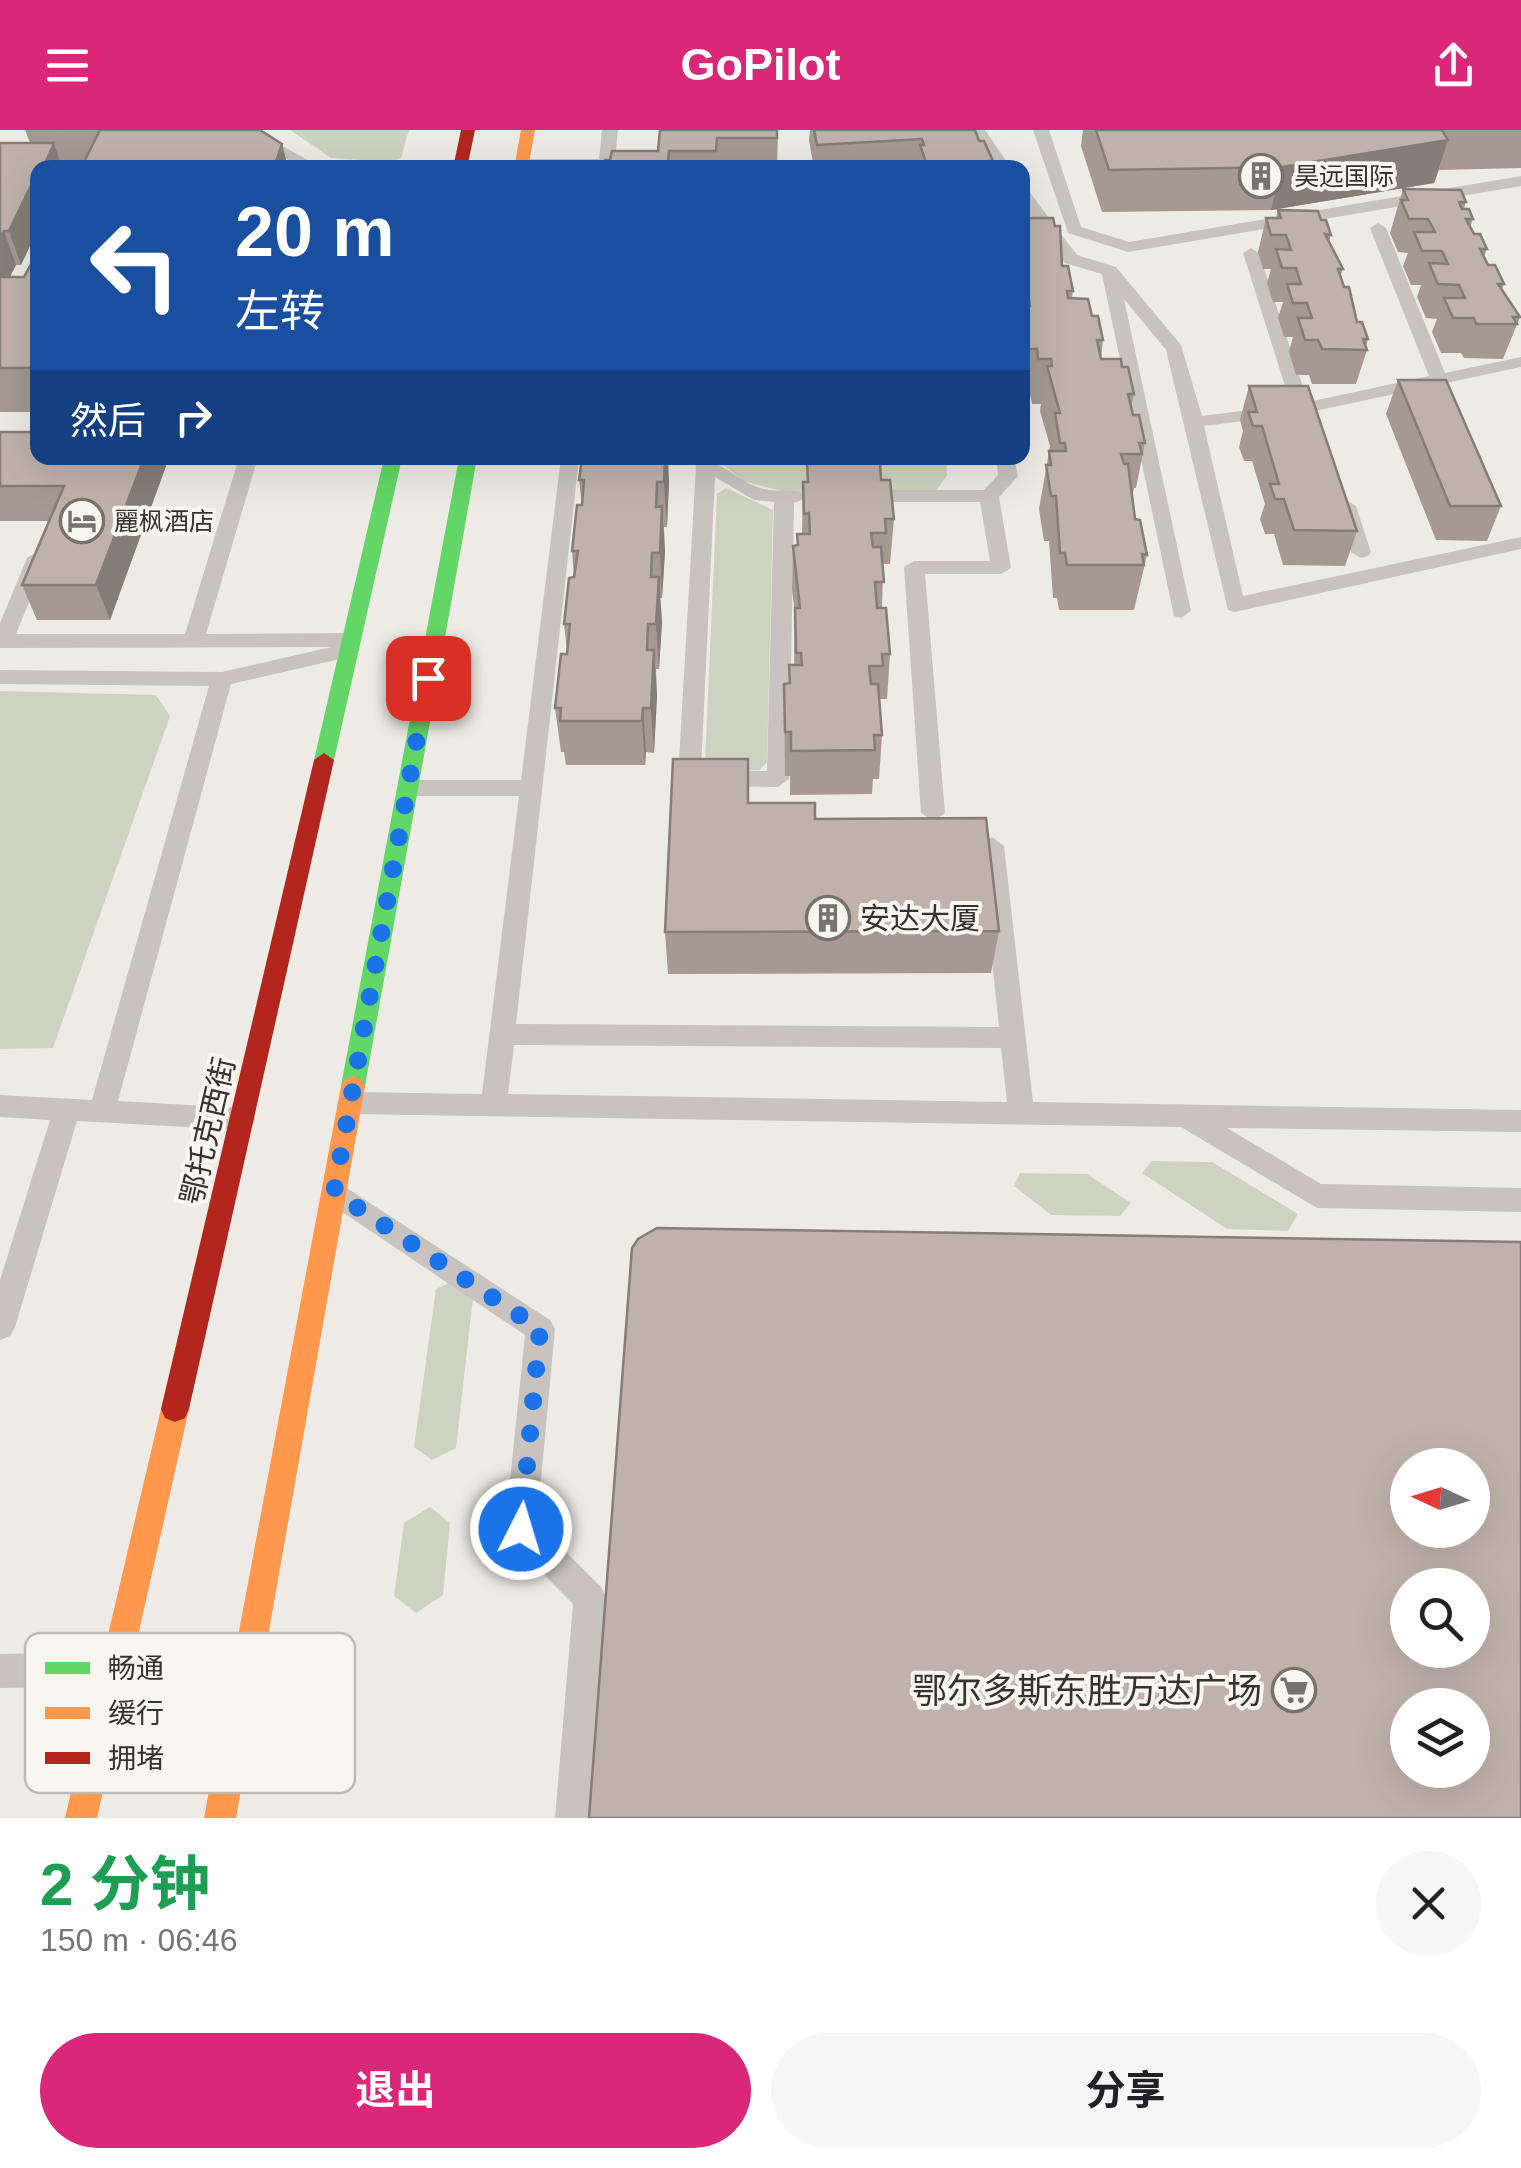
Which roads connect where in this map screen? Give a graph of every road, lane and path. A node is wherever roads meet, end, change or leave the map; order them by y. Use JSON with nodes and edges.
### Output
{"nodes":[{"id":1,"x":243,"y":130,"type":"edge"},
{"id":2,"x":468,"y":130,"type":"edge"},
{"id":3,"x":528,"y":130,"type":"edge"},
{"id":4,"x":610,"y":130,"type":"edge"},
{"id":5,"x":977,"y":130,"type":"edge"},
{"id":6,"x":1041,"y":130,"type":"edge"},
{"id":7,"x":300,"y":160,"type":"edge"},
{"id":8,"x":462,"y":160,"type":"edge"},
{"id":9,"x":522,"y":160,"type":"edge"},
{"id":10,"x":607,"y":160,"type":"edge"},
{"id":11,"x":998,"y":160,"type":"edge"},
{"id":12,"x":1521,"y":181,"type":"edge"},
{"id":13,"x":1030,"y":204,"type":"edge"},
{"id":14,"x":1378,"y":228,"type":"dead end"},
{"id":15,"x":1066,"y":252,"type":"junction"},
{"id":16,"x":1037,"y":253,"type":"edge"},
{"id":17,"x":1251,"y":253,"type":"dead end"},
{"id":18,"x":1110,"y":272,"type":"junction"},
{"id":19,"x":1521,"y":362,"type":"edge"},
{"id":20,"x":1440,"y":379,"type":"junction"},
{"id":21,"x":1311,"y":413,"type":"junction"},
{"id":22,"x":1194,"y":422,"type":"junction"},
{"id":23,"x":246,"y":465,"type":"edge"},
{"id":24,"x":391,"y":465,"type":"edge"},
{"id":25,"x":467,"y":465,"type":"edge"},
{"id":26,"x":569,"y":465,"type":"edge"},
{"id":27,"x":701,"y":465,"type":"edge"},
{"id":28,"x":708,"y":465,"type":"edge"},
{"id":29,"x":1006,"y":465,"type":"edge"},
{"id":30,"x":1337,"y":479,"type":"edge"},
{"id":31,"x":784,"y":496,"type":"junction"},
{"id":32,"x":989,"y":496,"type":"junction"},
{"id":33,"x":48,"y":532,"type":"edge"},
{"id":34,"x":1521,"y":544,"type":"edge"},
{"id":35,"x":1361,"y":552,"type":"dead end"},
{"id":36,"x":1181,"y":611,"type":"dead end"},
{"id":37,"x":193,"y":640,"type":"junction"},
{"id":38,"x":1,"y":641,"type":"edge"},
{"id":39,"x":350,"y":645,"type":"junction"},
{"id":40,"x":0,"y":677,"type":"edge"},
{"id":41,"x":222,"y":679,"type":"junction"},
{"id":42,"x":408,"y":788,"type":"junction"},
{"id":43,"x":531,"y":788,"type":"junction"},
{"id":44,"x":932,"y":813,"type":"dead end"},
{"id":45,"x":992,"y":846,"type":"edge"},
{"id":46,"x":503,"y":1034,"type":"junction"},
{"id":47,"x":1015,"y":1038,"type":"junction"},
{"id":48,"x":350,"y":1103,"type":"junction"},
{"id":49,"x":494,"y":1105,"type":"junction"},
{"id":50,"x":0,"y":1106,"type":"edge"},
{"id":51,"x":67,"y":1109,"type":"junction"},
{"id":52,"x":102,"y":1111,"type":"junction"},
{"id":53,"x":1021,"y":1113,"type":"junction"},
{"id":54,"x":1184,"y":1116,"type":"junction"},
{"id":55,"x":242,"y":1119,"type":"junction"},
{"id":56,"x":1521,"y":1121,"type":"edge"},
{"id":57,"x":334,"y":1192,"type":"junction"},
{"id":58,"x":1521,"y":1200,"type":"edge"},
{"id":59,"x":0,"y":1327,"type":"edge"},
{"id":60,"x":124,"y":1633,"type":"edge"},
{"id":61,"x":254,"y":1633,"type":"edge"},
{"id":62,"x":0,"y":1671,"type":"edge"},
{"id":63,"x":25,"y":1671,"type":"edge"},
{"id":64,"x":87,"y":1793,"type":"edge"},
{"id":65,"x":225,"y":1793,"type":"edge"},
{"id":66,"x":81,"y":1818,"type":"edge"},
{"id":67,"x":220,"y":1818,"type":"edge"},
{"id":68,"x":572,"y":1818,"type":"edge"}],
"edges":[{"from":1,"to":7,"type":"lane"},
{"from":2,"to":8,"type":"main road"},
{"from":3,"to":9,"type":"main road"},
{"from":4,"to":10,"type":"lane"},
{"from":5,"to":11,"type":"lane"},
{"from":6,"to":12,"type":"lane"},
{"from":13,"to":15,"type":"lane"},
{"from":14,"to":20,"type":"lane"},
{"from":15,"to":16,"type":"lane"},
{"from":15,"to":18,"type":"lane"},
{"from":17,"to":21,"type":"lane"},
{"from":18,"to":22,"type":"lane"},
{"from":18,"to":36,"type":"lane"},
{"from":19,"to":20,"type":"lane"},
{"from":20,"to":21,"type":"lane"},
{"from":21,"to":22,"type":"lane"},
{"from":22,"to":34,"type":"lane"},
{"from":23,"to":37,"type":"lane"},
{"from":24,"to":39,"type":"main road","name":"鄂托克西街"},
{"from":25,"to":42,"type":"main road"},
{"from":26,"to":43,"type":"lane"},
{"from":27,"to":31,"type":"lane"},
{"from":28,"to":31,"type":"lane"},
{"from":29,"to":32,"type":"lane"},
{"from":30,"to":35,"type":"lane"},
{"from":31,"to":32,"type":"lane"},
{"from":32,"to":44,"type":"lane"},
{"from":33,"to":38,"type":"lane"},
{"from":37,"to":38,"type":"lane"},
{"from":37,"to":39,"type":"lane"},
{"from":39,"to":41,"type":"lane"},
{"from":39,"to":55,"type":"main road","name":"鄂托克西街"},
{"from":40,"to":41,"type":"lane"},
{"from":41,"to":52,"type":"lane"},
{"from":42,"to":43,"type":"lane"},
{"from":42,"to":48,"type":"main road"},
{"from":43,"to":46,"type":"lane"},
{"from":45,"to":47,"type":"lane"},
{"from":46,"to":47,"type":"lane"},
{"from":46,"to":49,"type":"lane"},
{"from":47,"to":53,"type":"lane"},
{"from":48,"to":49,"type":"lane"},
{"from":48,"to":57,"type":"main road"},
{"from":49,"to":53,"type":"lane"},
{"from":50,"to":51,"type":"lane"},
{"from":51,"to":52,"type":"lane"},
{"from":51,"to":59,"type":"lane"},
{"from":52,"to":55,"type":"lane"},
{"from":53,"to":54,"type":"lane"},
{"from":54,"to":56,"type":"lane"},
{"from":54,"to":58,"type":"lane"},
{"from":55,"to":60,"type":"main road","name":"鄂托克西街"},
{"from":57,"to":61,"type":"main road"},
{"from":57,"to":68,"type":"lane"},
{"from":62,"to":63,"type":"lane"},
{"from":64,"to":66,"type":"main road","name":"鄂托克西街"},
{"from":65,"to":67,"type":"main road"}]}
